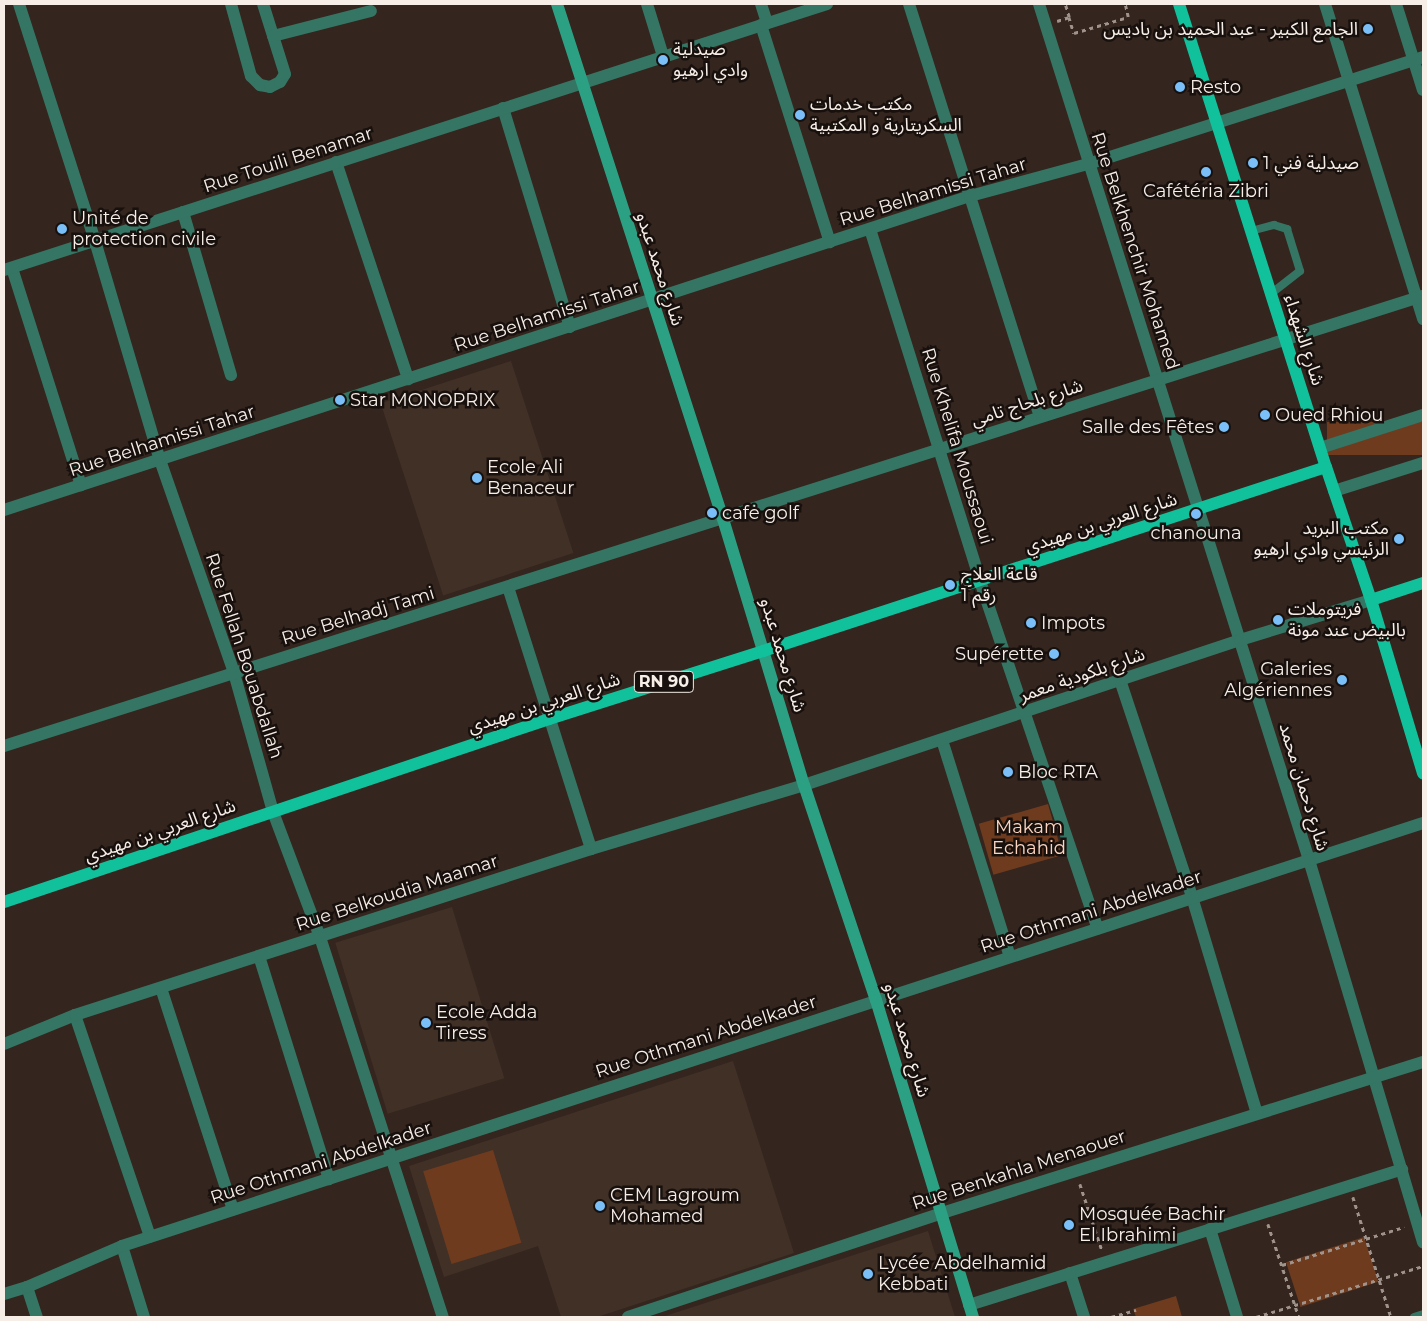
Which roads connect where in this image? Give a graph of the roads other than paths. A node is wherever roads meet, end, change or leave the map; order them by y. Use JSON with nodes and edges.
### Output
{"nodes":[{"id":1,"x":19,"y":4,"type":"edge"},
{"id":2,"x":231,"y":4,"type":"edge"},
{"id":3,"x":263,"y":4,"type":"edge"},
{"id":4,"x":557,"y":4,"type":"edge"},
{"id":5,"x":647,"y":4,"type":"edge"},
{"id":6,"x":761,"y":4,"type":"edge"},
{"id":7,"x":827,"y":4,"type":"edge"},
{"id":8,"x":909,"y":4,"type":"edge"},
{"id":9,"x":1039,"y":4,"type":"edge"},
{"id":10,"x":1179,"y":4,"type":"edge"},
{"id":11,"x":1324,"y":4,"type":"edge"},
{"id":12,"x":1396,"y":4,"type":"edge"},
{"id":13,"x":371,"y":10,"type":"dead end"},
{"id":14,"x":764,"y":24,"type":"junction"},
{"id":15,"x":273,"y":36,"type":"junction"},
{"id":16,"x":663,"y":56,"type":"junction"},
{"id":17,"x":1419,"y":59,"type":"edge"},
{"id":18,"x":582,"y":82,"type":"junction"},
{"id":19,"x":1348,"y":82,"type":"junction"},
{"id":20,"x":1423,"y":90,"type":"edge"},
{"id":21,"x":503,"y":108,"type":"junction"},
{"id":22,"x":1217,"y":124,"type":"junction"},
{"id":23,"x":336,"y":162,"type":"junction"},
{"id":24,"x":1088,"y":164,"type":"junction"},
{"id":25,"x":970,"y":196,"type":"junction"},
{"id":26,"x":182,"y":212,"type":"junction"},
{"id":27,"x":870,"y":230,"type":"junction"},
{"id":28,"x":1251,"y":231,"type":"junction"},
{"id":29,"x":95,"y":241,"type":"junction"},
{"id":30,"x":830,"y":242,"type":"junction"},
{"id":31,"x":8,"y":269,"type":"edge"},
{"id":32,"x":1271,"y":294,"type":"junction"},
{"id":33,"x":1420,"y":297,"type":"edge"},
{"id":34,"x":651,"y":301,"type":"junction"},
{"id":35,"x":1423,"y":319,"type":"edge"},
{"id":36,"x":570,"y":327,"type":"junction"},
{"id":37,"x":1286,"y":340,"type":"junction"},
{"id":38,"x":230,"y":375,"type":"dead end"},
{"id":39,"x":408,"y":379,"type":"junction"},
{"id":40,"x":1158,"y":379,"type":"junction"},
{"id":41,"x":1423,"y":415,"type":"edge"},
{"id":42,"x":1040,"y":417,"type":"junction"},
{"id":43,"x":1320,"y":448,"type":"junction"},
{"id":44,"x":941,"y":449,"type":"junction"},
{"id":45,"x":160,"y":460,"type":"junction"},
{"id":46,"x":1423,"y":463,"type":"edge"},
{"id":47,"x":1326,"y":467,"type":"junction"},
{"id":48,"x":81,"y":485,"type":"junction"},
{"id":49,"x":1334,"y":491,"type":"junction"},
{"id":50,"x":1198,"y":509,"type":"junction"},
{"id":51,"x":4,"y":510,"type":"edge"},
{"id":52,"x":723,"y":519,"type":"junction"},
{"id":53,"x":980,"y":581,"type":"junction"},
{"id":54,"x":1423,"y":583,"type":"edge"},
{"id":55,"x":508,"y":587,"type":"junction"},
{"id":56,"x":1371,"y":600,"type":"junction"},
{"id":57,"x":1240,"y":640,"type":"junction"},
{"id":58,"x":763,"y":652,"type":"junction"},
{"id":59,"x":234,"y":673,"type":"junction"},
{"id":60,"x":1120,"y":680,"type":"junction"},
{"id":61,"x":1026,"y":712,"type":"junction"},
{"id":62,"x":549,"y":718,"type":"junction"},
{"id":63,"x":942,"y":740,"type":"junction"},
{"id":64,"x":4,"y":746,"type":"edge"},
{"id":65,"x":1423,"y":773,"type":"edge"},
{"id":66,"x":804,"y":786,"type":"junction"},
{"id":67,"x":274,"y":812,"type":"junction"},
{"id":68,"x":1423,"y":823,"type":"edge"},
{"id":69,"x":590,"y":849,"type":"junction"},
{"id":70,"x":1309,"y":860,"type":"junction"},
{"id":71,"x":1192,"y":897,"type":"junction"},
{"id":72,"x":4,"y":902,"type":"edge"},
{"id":73,"x":1098,"y":929,"type":"junction"},
{"id":74,"x":320,"y":937,"type":"junction"},
{"id":75,"x":259,"y":956,"type":"junction"},
{"id":76,"x":1010,"y":957,"type":"junction"},
{"id":77,"x":160,"y":988,"type":"junction"},
{"id":78,"x":876,"y":1000,"type":"junction"},
{"id":79,"x":75,"y":1015,"type":"junction"},
{"id":80,"x":4,"y":1044,"type":"edge"},
{"id":81,"x":1423,"y":1062,"type":"edge"},
{"id":82,"x":1375,"y":1076,"type":"junction"},
{"id":83,"x":1257,"y":1114,"type":"junction"},
{"id":84,"x":393,"y":1158,"type":"junction"},
{"id":85,"x":1402,"y":1169,"type":"junction"},
{"id":86,"x":329,"y":1179,"type":"junction"},
{"id":87,"x":233,"y":1210,"type":"junction"},
{"id":88,"x":942,"y":1213,"type":"junction"},
{"id":89,"x":1210,"y":1229,"type":"junction"},
{"id":90,"x":150,"y":1237,"type":"junction"},
{"id":91,"x":1423,"y":1242,"type":"edge"},
{"id":92,"x":122,"y":1246,"type":"junction"},
{"id":93,"x":1070,"y":1273,"type":"junction"},
{"id":94,"x":27,"y":1287,"type":"junction"},
{"id":95,"x":4,"y":1294,"type":"edge"},
{"id":96,"x":971,"y":1311,"type":"edge"},
{"id":97,"x":1423,"y":1314,"type":"edge"},
{"id":98,"x":37,"y":1317,"type":"edge"},
{"id":99,"x":144,"y":1317,"type":"edge"},
{"id":100,"x":443,"y":1317,"type":"edge"},
{"id":101,"x":628,"y":1317,"type":"edge"},
{"id":102,"x":1084,"y":1317,"type":"edge"},
{"id":103,"x":1237,"y":1317,"type":"edge"},
{"id":104,"x":1414,"y":1317,"type":"edge"}],
"edges":[{"from":1,"to":29,"type":"street","name":"Rue Fellah Bouabdallah"},
{"from":2,"to":15,"type":"street"},
{"from":3,"to":15,"type":"street"},
{"from":4,"to":18,"type":"street","name":"شارع محمد عبدو"},
{"from":5,"to":16,"type":"street"},
{"from":6,"to":14,"type":"street"},
{"from":7,"to":14,"type":"street","name":"Rue Touili Benamar"},
{"from":8,"to":25,"type":"street"},
{"from":9,"to":24,"type":"street","name":"Rue Belkhenchir Mohamed"},
{"from":10,"to":22,"type":"main road","name":"شارع الشهداء"},
{"from":11,"to":19,"type":"street"},
{"from":12,"to":17,"type":"street"},
{"from":13,"to":15,"type":"street"},
{"from":14,"to":16,"type":"street","name":"Rue Touili Benamar"},
{"from":14,"to":30,"type":"street"},
{"from":16,"to":18,"type":"street","name":"Rue Touili Benamar"},
{"from":17,"to":19,"type":"street","name":"Rue Belhamissi Tahar"},
{"from":17,"to":20,"type":"street"},
{"from":18,"to":21,"type":"street","name":"Rue Touili Benamar"},
{"from":18,"to":34,"type":"street","name":"شارع محمد عبدو"},
{"from":19,"to":22,"type":"street","name":"Rue Belhamissi Tahar"},
{"from":19,"to":33,"type":"street"},
{"from":21,"to":23,"type":"street","name":"Rue Touili Benamar"},
{"from":21,"to":36,"type":"street"},
{"from":22,"to":24,"type":"street","name":"Rue Belhamissi Tahar"},
{"from":22,"to":28,"type":"main road","name":"شارع الشهداء"},
{"from":23,"to":26,"type":"street","name":"Rue Touili Benamar"},
{"from":23,"to":39,"type":"street"},
{"from":24,"to":25,"type":"street","name":"Rue Belhamissi Tahar"},
{"from":24,"to":40,"type":"street","name":"Rue Belkhenchir Mohamed"},
{"from":25,"to":27,"type":"street","name":"Rue Belhamissi Tahar"},
{"from":25,"to":42,"type":"street"},
{"from":26,"to":29,"type":"street","name":"Rue Touili Benamar"},
{"from":26,"to":38,"type":"street"},
{"from":27,"to":30,"type":"street","name":"Rue Belhamissi Tahar"},
{"from":27,"to":44,"type":"street","name":"Rue Khelifa Moussaoui"},
{"from":28,"to":32,"type":"main road","name":"شارع الشهداء"},
{"from":28,"to":32,"type":"lane"},
{"from":29,"to":31,"type":"street","name":"Rue Touili Benamar"},
{"from":29,"to":45,"type":"street","name":"Rue Fellah Bouabdallah"},
{"from":30,"to":34,"type":"street","name":"Rue Belhamissi Tahar"},
{"from":31,"to":48,"type":"street"},
{"from":32,"to":37,"type":"main road","name":"شارع الشهداء"},
{"from":33,"to":35,"type":"street"},
{"from":33,"to":37,"type":"street","name":"شارع بلحاج تامي"},
{"from":34,"to":36,"type":"street","name":"Rue Belhamissi Tahar"},
{"from":34,"to":52,"type":"street","name":"شارع محمد عبدو"},
{"from":36,"to":39,"type":"street","name":"Rue Belhamissi Tahar"},
{"from":37,"to":40,"type":"street","name":"شارع بلحاج تامي"},
{"from":37,"to":43,"type":"main road","name":"شارع الشهداء"},
{"from":39,"to":45,"type":"street","name":"Rue Belhamissi Tahar"},
{"from":40,"to":42,"type":"street","name":"شارع بلحاج تامي"},
{"from":40,"to":50,"type":"street","name":"Rue Belkhenchir Mohamed"},
{"from":41,"to":43,"type":"street"},
{"from":42,"to":44,"type":"street","name":"شارع بلحاج تامي"},
{"from":43,"to":47,"type":"main road","name":"شارع الشهداء"},
{"from":44,"to":52,"type":"street","name":"شارع بلحاج تامي"},
{"from":44,"to":53,"type":"street","name":"Rue Khelifa Moussaoui"},
{"from":45,"to":48,"type":"street","name":"Rue Belhamissi Tahar"},
{"from":45,"to":59,"type":"street","name":"Rue Fellah Bouabdallah"},
{"from":46,"to":49,"type":"street"},
{"from":47,"to":49,"type":"main road","name":"شارع الشهداء"},
{"from":47,"to":50,"type":"main road","name":"شارع العربي بن مهيدي","number":"RN 90"},
{"from":48,"to":51,"type":"street","name":"Rue Belhamissi Tahar"},
{"from":49,"to":56,"type":"main road","name":"شارع الشهداء"},
{"from":50,"to":53,"type":"main road","name":"شارع العربي بن مهيدي","number":"RN 90"},
{"from":50,"to":57,"type":"street","name":"شارع دحمان محمد"},
{"from":52,"to":55,"type":"street","name":"Rue Belhadj Tami"},
{"from":52,"to":58,"type":"street","name":"شارع محمد عبدو"},
{"from":53,"to":58,"type":"main road","name":"شارع العربي بن مهيدي","number":"RN 90"},
{"from":53,"to":61,"type":"street","name":"Rue Khelifa Moussaoui"},
{"from":54,"to":56,"type":"main road"},
{"from":55,"to":59,"type":"street","name":"Rue Belhadj Tami"},
{"from":55,"to":62,"type":"street"},
{"from":56,"to":57,"type":"street","name":"شارع بلكودية معمر"},
{"from":56,"to":65,"type":"main road","name":"شارع الشهداء"},
{"from":57,"to":60,"type":"street","name":"شارع بلكودية معمر"},
{"from":57,"to":70,"type":"street","name":"شارع دحمان محمد"},
{"from":58,"to":62,"type":"main road","name":"شارع العربي بن مهيدي","number":"RN 90"},
{"from":58,"to":66,"type":"street","name":"شارع محمد عبدو"},
{"from":59,"to":64,"type":"street","name":"Rue Belhadj Tami"},
{"from":59,"to":67,"type":"street","name":"Rue Fellah Bouabdallah"},
{"from":60,"to":61,"type":"street","name":"شارع بلكودية معمر"},
{"from":60,"to":71,"type":"street"},
{"from":61,"to":63,"type":"street","name":"شارع بلكودية معمر"},
{"from":61,"to":73,"type":"street","name":"Rue Khelifa Moussaoui"},
{"from":62,"to":67,"type":"main road","name":"شارع العربي بن مهيدي","number":"RN 90"},
{"from":62,"to":69,"type":"street"},
{"from":63,"to":66,"type":"street","name":"شارع بلكودية معمر"},
{"from":63,"to":76,"type":"street"},
{"from":66,"to":69,"type":"street","name":"Rue Belkoudia Maamar"},
{"from":66,"to":78,"type":"street","name":"شارع محمد عبدو"},
{"from":67,"to":72,"type":"main road","name":"شارع العربي بن مهيدي","number":"RN 90"},
{"from":67,"to":74,"type":"street","name":"Rue Fellah Bouabdallah"},
{"from":68,"to":70,"type":"street","name":"Rue Othmani Abdelkader"},
{"from":69,"to":74,"type":"street","name":"Rue Belkoudia Maamar"},
{"from":70,"to":71,"type":"street","name":"Rue Othmani Abdelkader"},
{"from":70,"to":82,"type":"street","name":"شارع دحمان محمد"},
{"from":71,"to":73,"type":"street","name":"Rue Othmani Abdelkader"},
{"from":71,"to":83,"type":"street"},
{"from":73,"to":76,"type":"street","name":"Rue Othmani Abdelkader"},
{"from":74,"to":75,"type":"street","name":"Rue Belkoudia Maamar"},
{"from":74,"to":84,"type":"street","name":"Rue Fellah Bouabdallah"},
{"from":75,"to":77,"type":"street","name":"Rue Belkoudia Maamar"},
{"from":75,"to":86,"type":"street"},
{"from":76,"to":78,"type":"street","name":"Rue Othmani Abdelkader"},
{"from":77,"to":79,"type":"street","name":"Rue Belkoudia Maamar"},
{"from":77,"to":87,"type":"street"},
{"from":78,"to":84,"type":"street","name":"Rue Othmani Abdelkader"},
{"from":78,"to":88,"type":"street","name":"شارع محمد عبدو"},
{"from":79,"to":80,"type":"street","name":"Rue Belkoudia Maamar"},
{"from":79,"to":90,"type":"street"},
{"from":81,"to":82,"type":"street","name":"Rue Benkahla Menaouer"},
{"from":82,"to":83,"type":"street","name":"Rue Benkahla Menaouer"},
{"from":82,"to":85,"type":"street","name":"شارع دحمان محمد"},
{"from":83,"to":88,"type":"street","name":"Rue Benkahla Menaouer"},
{"from":84,"to":86,"type":"street","name":"Rue Othmani Abdelkader"},
{"from":84,"to":100,"type":"street","name":"Rue Fellah Bouabdallah"},
{"from":85,"to":89,"type":"street"},
{"from":85,"to":91,"type":"street","name":"شارع دحمان محمد"},
{"from":86,"to":87,"type":"street","name":"Rue Othmani Abdelkader"},
{"from":87,"to":90,"type":"street","name":"Rue Othmani Abdelkader"},
{"from":88,"to":96,"type":"street","name":"شارع محمد عبدو"},
{"from":88,"to":101,"type":"street","name":"Rue Benkahla Menaouer"},
{"from":89,"to":93,"type":"street"},
{"from":89,"to":103,"type":"street"},
{"from":90,"to":92,"type":"street","name":"Rue Othmani Abdelkader"},
{"from":92,"to":94,"type":"street","name":"Rue Othmani Abdelkader"},
{"from":92,"to":99,"type":"street"},
{"from":93,"to":96,"type":"street"},
{"from":93,"to":102,"type":"street"},
{"from":94,"to":95,"type":"street","name":"Rue Othmani Abdelkader"},
{"from":94,"to":98,"type":"street"},
{"from":97,"to":104,"type":"lane"}]}
